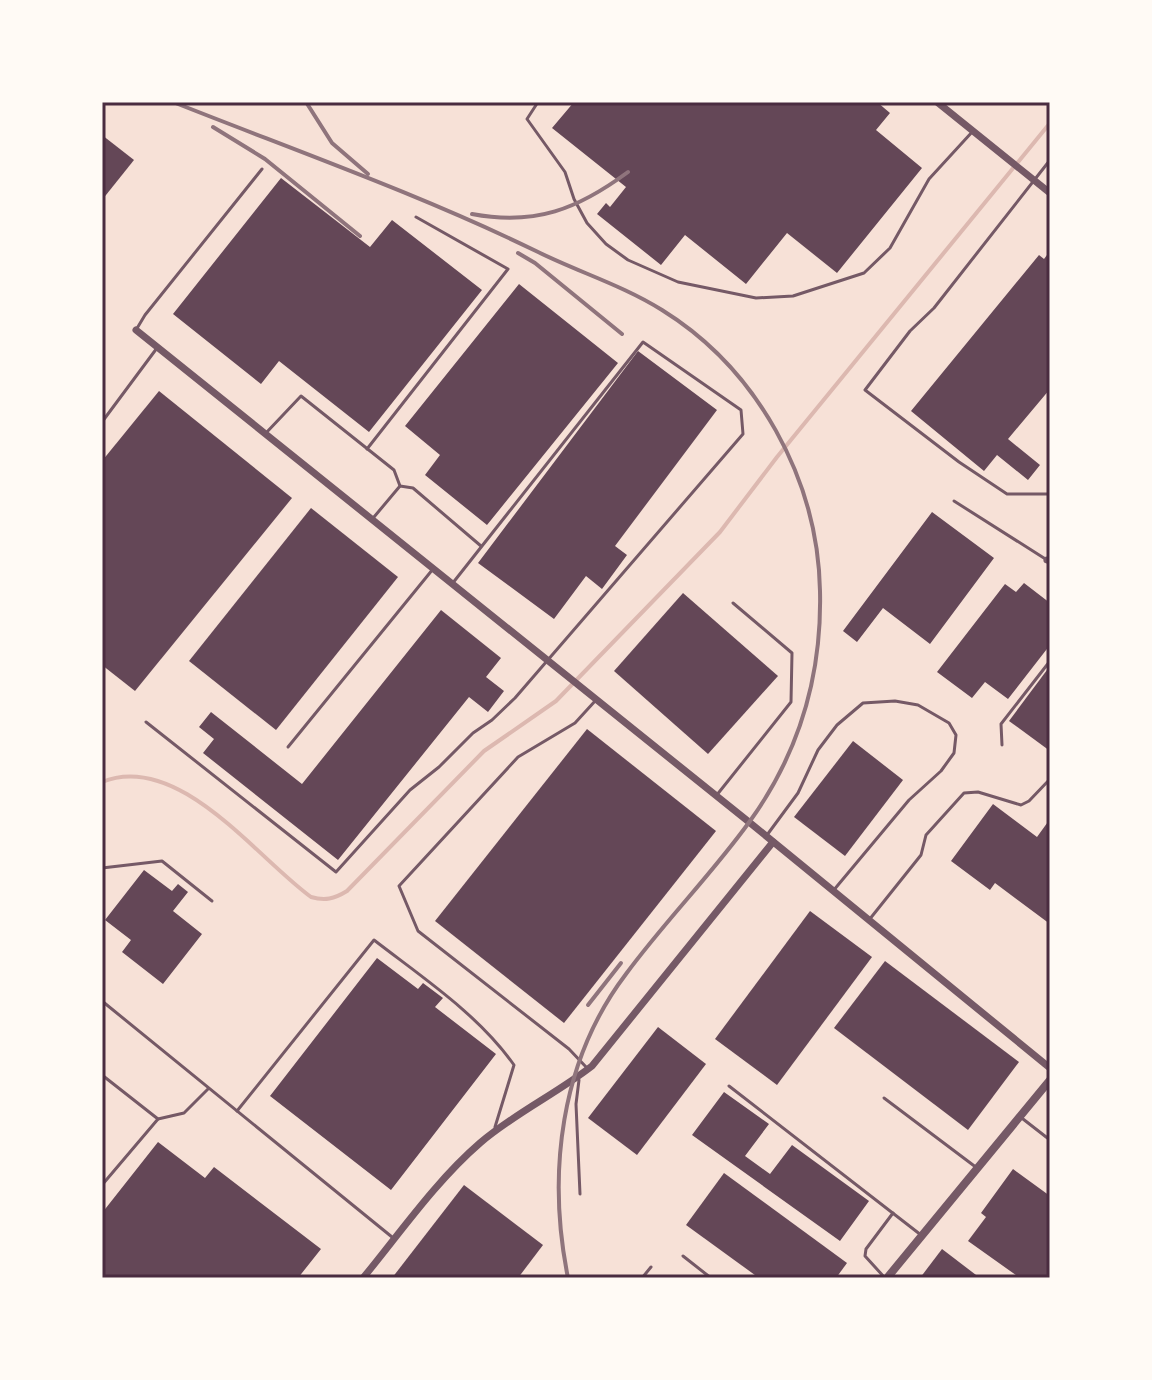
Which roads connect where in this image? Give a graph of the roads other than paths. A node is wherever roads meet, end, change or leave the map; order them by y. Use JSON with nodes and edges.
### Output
{"nodes":[{"id":1,"x":538,"y":102,"type":"edge"},
{"id":2,"x":937,"y":102,"type":"edge"},
{"id":3,"x":973,"y":131,"type":"junction"},
{"id":4,"x":1050,"y":160,"type":"edge"},
{"id":5,"x":262,"y":169,"type":"dead end"},
{"id":6,"x":1033,"y":180,"type":"junction"},
{"id":7,"x":1050,"y":193,"type":"edge"},
{"id":8,"x":416,"y":217,"type":"dead end"},
{"id":9,"x":136,"y":330,"type":"joint"},
{"id":10,"x":157,"y":348,"type":"junction"},
{"id":11,"x":102,"y":422,"type":"edge"},
{"id":12,"x":265,"y":434,"type":"junction"},
{"id":13,"x":367,"y":449,"type":"junction"},
{"id":14,"x":400,"y":486,"type":"junction"},
{"id":15,"x":1050,"y":494,"type":"edge"},
{"id":16,"x":954,"y":501,"type":"dead end"},
{"id":17,"x":372,"y":520,"type":"junction"},
{"id":18,"x":481,"y":546,"type":"junction"},
{"id":19,"x":1049,"y":561,"type":"edge"},
{"id":20,"x":433,"y":569,"type":"junction"},
{"id":21,"x":452,"y":584,"type":"junction"},
{"id":22,"x":733,"y":603,"type":"dead end"},
{"id":23,"x":547,"y":660,"type":"junction"},
{"id":24,"x":1050,"y":661,"type":"edge"},
{"id":25,"x":596,"y":700,"type":"junction"},
{"id":26,"x":146,"y":722,"type":"dead end"},
{"id":27,"x":1002,"y":745,"type":"dead end"},
{"id":28,"x":288,"y":747,"type":"dead end"},
{"id":29,"x":1050,"y":779,"type":"edge"},
{"id":30,"x":716,"y":796,"type":"junction"},
{"id":31,"x":769,"y":839,"type":"junction"},
{"id":32,"x":102,"y":868,"type":"edge"},
{"id":33,"x":833,"y":891,"type":"junction"},
{"id":34,"x":212,"y":901,"type":"dead end"},
{"id":35,"x":869,"y":920,"type":"junction"},
{"id":36,"x":102,"y":1001,"type":"edge"},
{"id":37,"x":1050,"y":1068,"type":"edge"},
{"id":38,"x":588,"y":1069,"type":"junction"},
{"id":39,"x":102,"y":1075,"type":"edge"},
{"id":40,"x":579,"y":1076,"type":"junction"},
{"id":41,"x":1050,"y":1080,"type":"edge"},
{"id":42,"x":729,"y":1086,"type":"dead end"},
{"id":43,"x":209,"y":1088,"type":"junction"},
{"id":44,"x":884,"y":1098,"type":"dead end"},
{"id":45,"x":237,"y":1111,"type":"junction"},
{"id":46,"x":1020,"y":1116,"type":"junction"},
{"id":47,"x":158,"y":1119,"type":"junction"},
{"id":48,"x":493,"y":1133,"type":"junction"},
{"id":49,"x":1050,"y":1140,"type":"edge"},
{"id":50,"x":977,"y":1168,"type":"junction"},
{"id":51,"x":102,"y":1185,"type":"edge"},
{"id":52,"x":580,"y":1194,"type":"dead end"},
{"id":53,"x":893,"y":1213,"type":"junction"},
{"id":54,"x":921,"y":1235,"type":"junction"},
{"id":55,"x":395,"y":1240,"type":"junction"},
{"id":56,"x":683,"y":1256,"type":"dead end"},
{"id":57,"x":651,"y":1267,"type":"dead end"},
{"id":58,"x":363,"y":1278,"type":"edge"},
{"id":59,"x":642,"y":1278,"type":"edge"},
{"id":60,"x":711,"y":1278,"type":"edge"},
{"id":61,"x":886,"y":1278,"type":"edge"}],
"edges":[{"from":1,"to":3,"type":"lane"},
{"from":2,"to":3,"type":"street"},
{"from":3,"to":6,"type":"street"},
{"from":4,"to":6,"type":"lane"},
{"from":5,"to":9,"type":"lane"},
{"from":6,"to":7,"type":"street"},
{"from":6,"to":15,"type":"lane"},
{"from":8,"to":13,"type":"lane"},
{"from":9,"to":10,"type":"street"},
{"from":10,"to":11,"type":"lane"},
{"from":10,"to":12,"type":"street"},
{"from":12,"to":13,"type":"lane"},
{"from":12,"to":17,"type":"street"},
{"from":13,"to":14,"type":"lane"},
{"from":14,"to":17,"type":"lane"},
{"from":14,"to":18,"type":"lane"},
{"from":16,"to":19,"type":"lane"},
{"from":17,"to":20,"type":"street"},
{"from":18,"to":21,"type":"lane"},
{"from":18,"to":23,"type":"lane"},
{"from":20,"to":21,"type":"street"},
{"from":20,"to":28,"type":"lane"},
{"from":21,"to":23,"type":"street"},
{"from":22,"to":30,"type":"lane"},
{"from":23,"to":25,"type":"street"},
{"from":23,"to":26,"type":"lane"},
{"from":24,"to":27,"type":"lane"},
{"from":25,"to":30,"type":"street"},
{"from":25,"to":38,"type":"lane"},
{"from":29,"to":35,"type":"lane"},
{"from":30,"to":31,"type":"street"},
{"from":31,"to":33,"type":"street"},
{"from":31,"to":33,"type":"lane"},
{"from":31,"to":38,"type":"street"},
{"from":32,"to":34,"type":"lane"},
{"from":33,"to":35,"type":"street"},
{"from":35,"to":37,"type":"street"},
{"from":36,"to":43,"type":"lane"},
{"from":38,"to":40,"type":"street"},
{"from":39,"to":47,"type":"lane"},
{"from":40,"to":48,"type":"street"},
{"from":40,"to":52,"type":"lane"},
{"from":41,"to":46,"type":"street"},
{"from":42,"to":53,"type":"lane"},
{"from":43,"to":45,"type":"lane"},
{"from":43,"to":47,"type":"lane"},
{"from":44,"to":50,"type":"lane"},
{"from":45,"to":48,"type":"lane"},
{"from":45,"to":55,"type":"lane"},
{"from":46,"to":49,"type":"lane"},
{"from":46,"to":50,"type":"street"},
{"from":47,"to":51,"type":"lane"},
{"from":48,"to":55,"type":"street"},
{"from":50,"to":54,"type":"street"},
{"from":53,"to":54,"type":"lane"},
{"from":53,"to":61,"type":"lane"},
{"from":54,"to":61,"type":"street"},
{"from":55,"to":58,"type":"street"},
{"from":56,"to":60,"type":"lane"},
{"from":57,"to":59,"type":"lane"}]}
